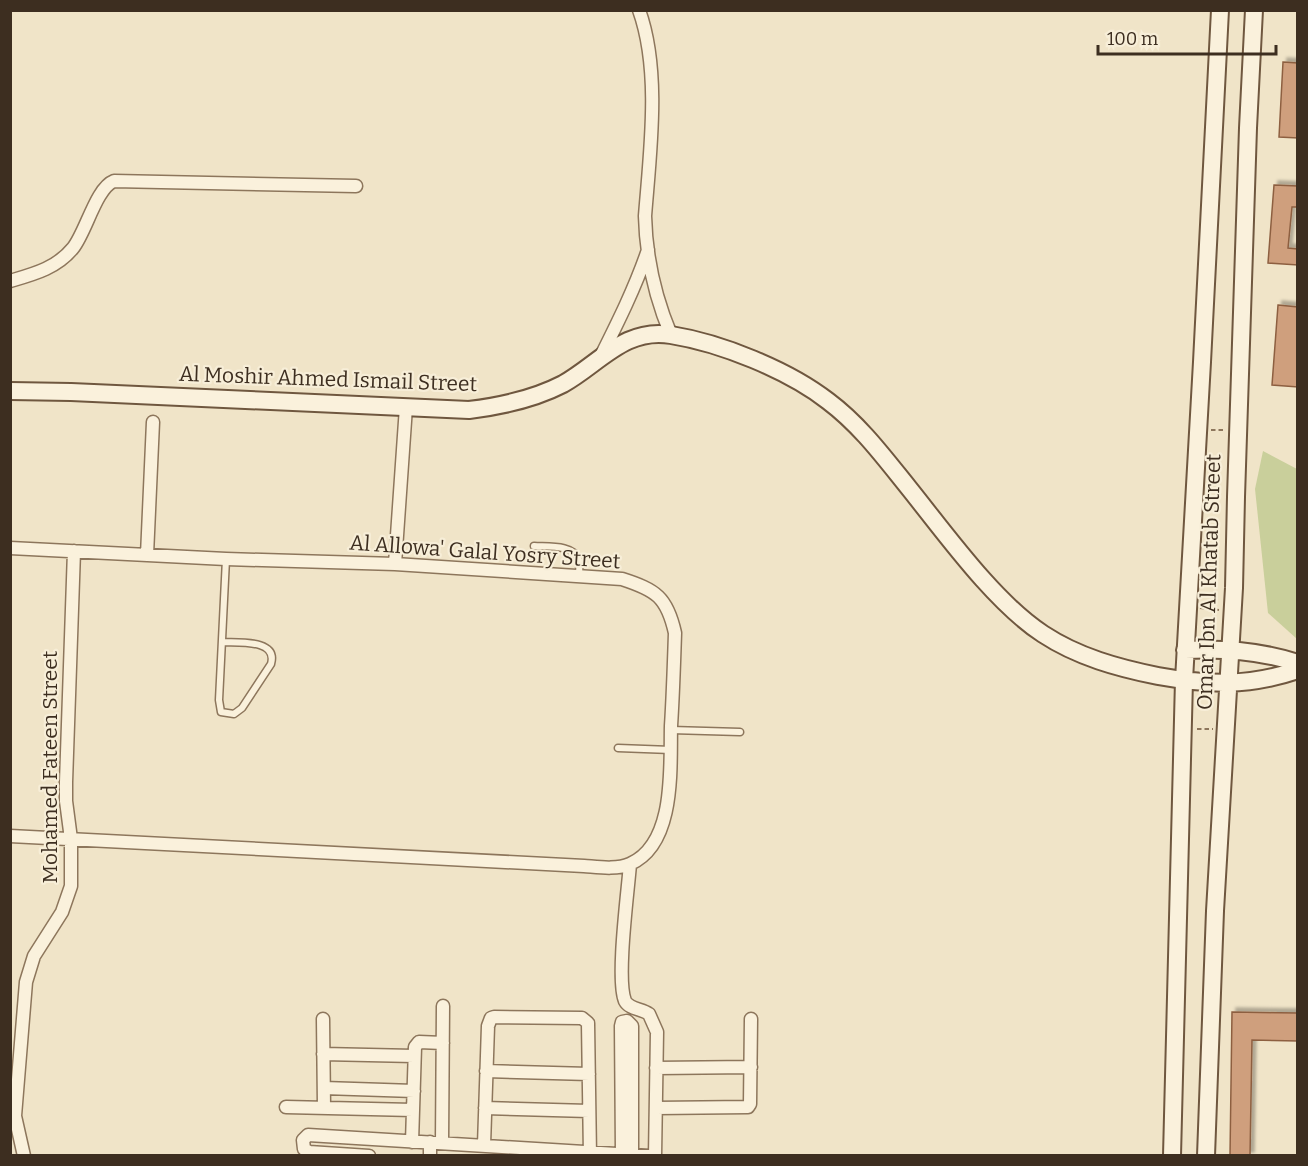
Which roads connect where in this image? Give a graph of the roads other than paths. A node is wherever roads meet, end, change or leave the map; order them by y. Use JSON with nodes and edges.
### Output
{"nodes":[{"id":1,"x":639,"y":10,"type":"edge"},
{"id":2,"x":1220,"y":10,"type":"edge"},
{"id":3,"x":1254,"y":10,"type":"edge"},
{"id":4,"x":356,"y":186,"type":"dead end"},
{"id":5,"x":648,"y":249,"type":"junction"},
{"id":6,"x":10,"y":281,"type":"edge"},
{"id":7,"x":671,"y":335,"type":"junction"},
{"id":8,"x":600,"y":358,"type":"junction"},
{"id":9,"x":10,"y":391,"type":"edge"},
{"id":10,"x":406,"y":407,"type":"junction"},
{"id":11,"x":153,"y":422,"type":"dead end"},
{"id":12,"x":534,"y":546,"type":"dead end"},
{"id":13,"x":10,"y":548,"type":"edge"},
{"id":14,"x":74,"y":551,"type":"junction"},
{"id":15,"x":147,"y":555,"type":"junction"},
{"id":16,"x":226,"y":560,"type":"junction"},
{"id":17,"x":395,"y":564,"type":"junction"},
{"id":18,"x":579,"y":575,"type":"junction"},
{"id":19,"x":222,"y":642,"type":"junction"},
{"id":20,"x":1185,"y":650,"type":"junction"},
{"id":21,"x":1232,"y":650,"type":"junction"},
{"id":22,"x":1298,"y":663,"type":"edge"},
{"id":23,"x":1298,"y":670,"type":"edge"},
{"id":24,"x":1184,"y":680,"type":"junction"},
{"id":25,"x":1229,"y":684,"type":"junction"},
{"id":26,"x":671,"y":730,"type":"junction"},
{"id":27,"x":740,"y":732,"type":"dead end"},
{"id":28,"x":618,"y":748,"type":"dead end"},
{"id":29,"x":671,"y":750,"type":"junction"},
{"id":30,"x":10,"y":836,"type":"edge"},
{"id":31,"x":71,"y":839,"type":"junction"},
{"id":32,"x":630,"y":864,"type":"junction"},
{"id":33,"x":443,"y":1005,"type":"dead end"},
{"id":34,"x":323,"y":1019,"type":"dead end"},
{"id":35,"x":751,"y":1019,"type":"dead end"},
{"id":36,"x":442,"y":1043,"type":"junction"},
{"id":37,"x":323,"y":1054,"type":"junction"},
{"id":38,"x":414,"y":1056,"type":"junction"},
{"id":39,"x":751,"y":1067,"type":"junction"},
{"id":40,"x":656,"y":1068,"type":"junction"},
{"id":41,"x":486,"y":1071,"type":"junction"},
{"id":42,"x":589,"y":1074,"type":"junction"},
{"id":43,"x":324,"y":1088,"type":"junction"},
{"id":44,"x":414,"y":1091,"type":"junction"},
{"id":45,"x":286,"y":1107,"type":"dead end"},
{"id":46,"x":324,"y":1107,"type":"junction"},
{"id":47,"x":484,"y":1108,"type":"junction"},
{"id":48,"x":656,"y":1108,"type":"junction"},
{"id":49,"x":413,"y":1110,"type":"junction"},
{"id":50,"x":589,"y":1111,"type":"junction"},
{"id":51,"x":13,"y":1118,"type":"edge"},
{"id":52,"x":412,"y":1142,"type":"junction"},
{"id":53,"x":436,"y":1142,"type":"junction"},
{"id":54,"x":484,"y":1145,"type":"junction"},
{"id":55,"x":590,"y":1154,"type":"edge"},
{"id":56,"x":627,"y":1154,"type":"edge"},
{"id":57,"x":24,"y":1155,"type":"edge"},
{"id":58,"x":369,"y":1155,"type":"edge"},
{"id":59,"x":430,"y":1155,"type":"edge"},
{"id":60,"x":649,"y":1155,"type":"edge"},
{"id":61,"x":655,"y":1155,"type":"edge"},
{"id":62,"x":1172,"y":1155,"type":"edge"},
{"id":63,"x":1206,"y":1155,"type":"edge"}],
"edges":[{"from":1,"to":5,"type":"street"},
{"from":2,"to":20,"type":"street","name":"Omar Ibn Al Khatab Street"},
{"from":3,"to":21,"type":"street","name":"Omar Ibn Al Khatab Street"},
{"from":4,"to":6,"type":"street"},
{"from":5,"to":7,"type":"street"},
{"from":5,"to":8,"type":"street"},
{"from":7,"to":8,"type":"street","name":"Al Moshir Ahmed Ismail Street"},
{"from":7,"to":24,"type":"street","name":"Al Moshir Ahmed Ismail Street"},
{"from":8,"to":10,"type":"street","name":"Al Moshir Ahmed Ismail Street"},
{"from":9,"to":10,"type":"street","name":"Al Moshir Ahmed Ismail Street"},
{"from":10,"to":17,"type":"street"},
{"from":11,"to":15,"type":"street"},
{"from":12,"to":18,"type":"lane"},
{"from":13,"to":14,"type":"street","name":"Al Allowa' Galal Yosry Street"},
{"from":14,"to":15,"type":"street","name":"Al Allowa' Galal Yosry Street"},
{"from":14,"to":31,"type":"street","name":"Mohamed Fateen Street"},
{"from":15,"to":16,"type":"street","name":"Al Allowa' Galal Yosry Street"},
{"from":16,"to":17,"type":"street","name":"Al Allowa' Galal Yosry Street"},
{"from":16,"to":19,"type":"lane"},
{"from":17,"to":18,"type":"street","name":"Al Allowa' Galal Yosry Street"},
{"from":18,"to":26,"type":"street","name":"Al Allowa' Galal Yosry Street"},
{"from":19,"to":19,"type":"lane"},
{"from":20,"to":21,"type":"street"},
{"from":20,"to":24,"type":"street","name":"Omar Ibn Al Khatab Street"},
{"from":21,"to":22,"type":"street"},
{"from":21,"to":25,"type":"street","name":"Omar Ibn Al Khatab Street"},
{"from":23,"to":25,"type":"street","name":"Al Moshir Ahmed Ismail Street"},
{"from":24,"to":25,"type":"street","name":"Al Moshir Ahmed Ismail Street"},
{"from":24,"to":62,"type":"street","name":"Omar Ibn Al Khatab Street"},
{"from":25,"to":63,"type":"street","name":"Omar Ibn Al Khatab Street"},
{"from":26,"to":27,"type":"lane"},
{"from":26,"to":29,"type":"street","name":"Al Allowa' Galal Yosry Street"},
{"from":28,"to":29,"type":"lane"},
{"from":29,"to":32,"type":"street","name":"Al Allowa' Galal Yosry Street"},
{"from":30,"to":31,"type":"street"},
{"from":31,"to":32,"type":"street"},
{"from":31,"to":51,"type":"street","name":"Mohamed Fateen Street"},
{"from":32,"to":40,"type":"street"},
{"from":33,"to":36,"type":"street"},
{"from":34,"to":37,"type":"street"},
{"from":35,"to":39,"type":"street"},
{"from":36,"to":38,"type":"street"},
{"from":36,"to":53,"type":"street"},
{"from":37,"to":38,"type":"street"},
{"from":37,"to":43,"type":"street"},
{"from":38,"to":44,"type":"street"},
{"from":39,"to":40,"type":"street"},
{"from":39,"to":48,"type":"street"},
{"from":40,"to":48,"type":"street"},
{"from":41,"to":42,"type":"street"},
{"from":41,"to":42,"type":"street"},
{"from":41,"to":47,"type":"street"},
{"from":42,"to":50,"type":"street"},
{"from":43,"to":44,"type":"street"},
{"from":43,"to":46,"type":"street"},
{"from":44,"to":49,"type":"street"},
{"from":45,"to":46,"type":"street"},
{"from":46,"to":49,"type":"street"},
{"from":47,"to":50,"type":"street"},
{"from":47,"to":54,"type":"street"},
{"from":48,"to":61,"type":"street"},
{"from":49,"to":52,"type":"street"},
{"from":50,"to":55,"type":"street"},
{"from":51,"to":57,"type":"street","name":"Mohamed Fateen Street"},
{"from":52,"to":53,"type":"street"},
{"from":52,"to":58,"type":"street"},
{"from":53,"to":54,"type":"street"},
{"from":53,"to":59,"type":"street"},
{"from":54,"to":55,"type":"street"},
{"from":55,"to":56,"type":"street"},
{"from":56,"to":56,"type":"street"},
{"from":56,"to":60,"type":"street"}]}
